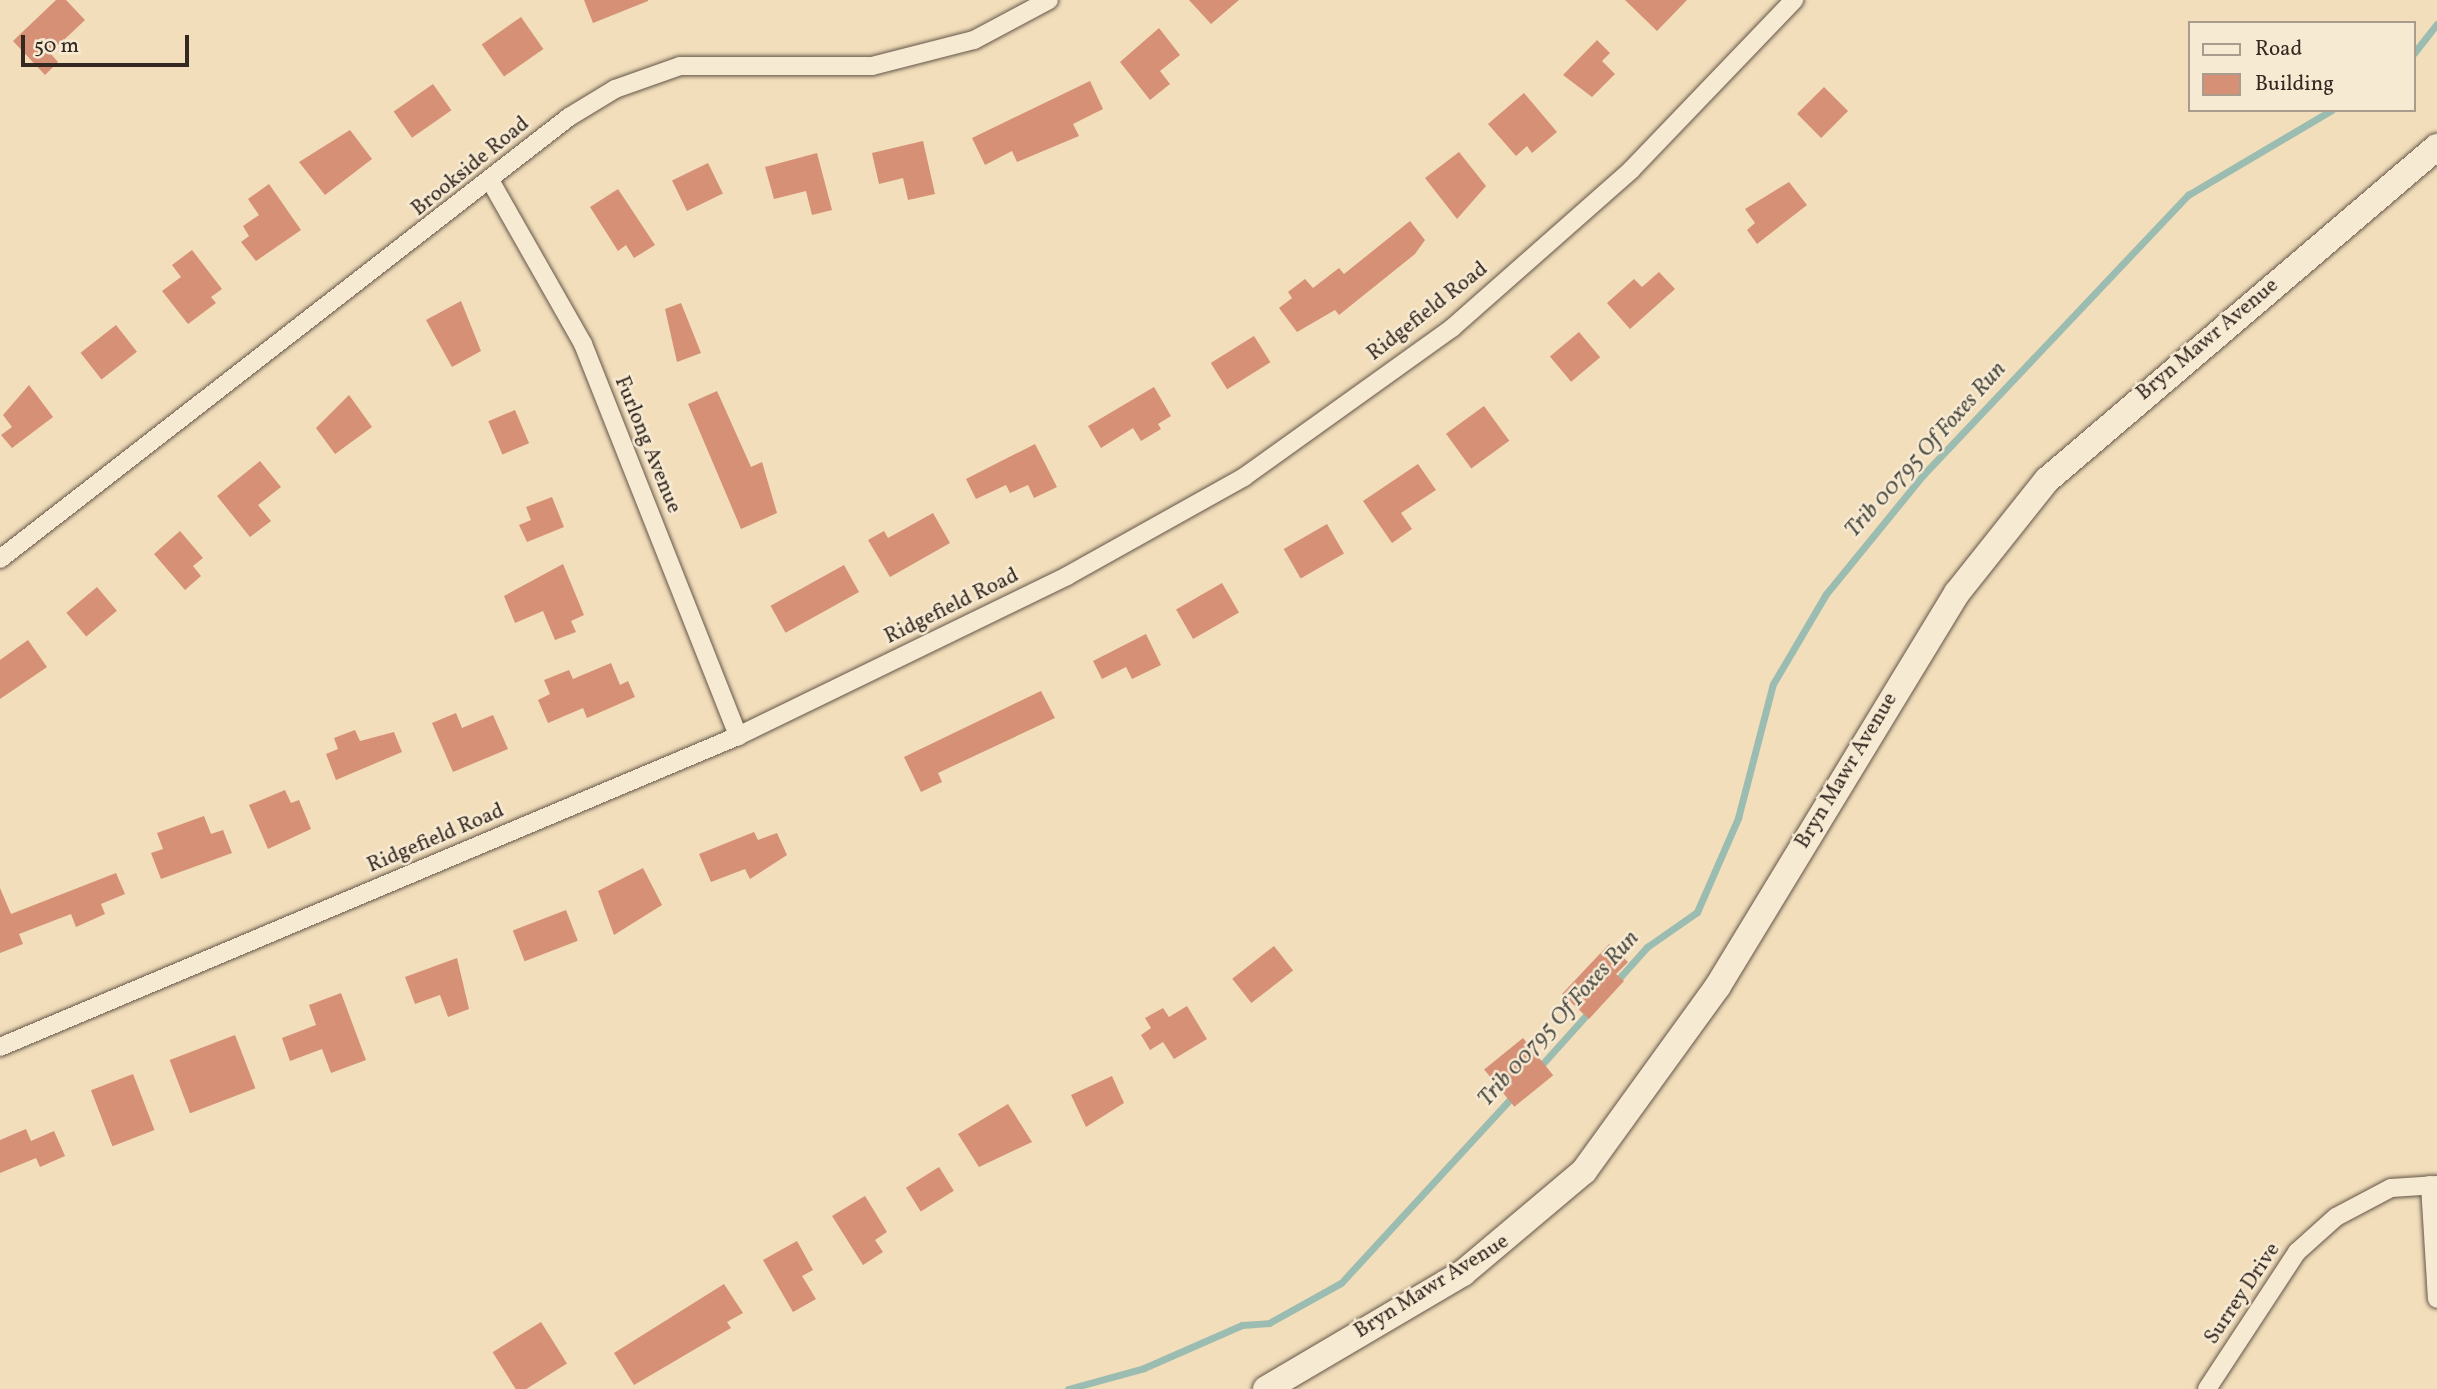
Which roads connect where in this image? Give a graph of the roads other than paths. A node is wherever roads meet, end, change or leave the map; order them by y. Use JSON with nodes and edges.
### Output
{"nodes":[{"id":1,"x":1049,"y":0,"type":"edge"},
{"id":2,"x":1794,"y":0,"type":"edge"},
{"id":3,"x":2437,"y":147,"type":"edge"},
{"id":4,"x":491,"y":182,"type":"junction"},
{"id":5,"x":0,"y":559,"type":"edge"},
{"id":6,"x":738,"y":736,"type":"junction"},
{"id":7,"x":0,"y":1047,"type":"edge"},
{"id":8,"x":2434,"y":1185,"type":"edge"},
{"id":9,"x":2437,"y":1299,"type":"edge"},
{"id":10,"x":1266,"y":1389,"type":"edge"},
{"id":11,"x":2207,"y":1389,"type":"edge"}],
"edges":[{"from":1,"to":4,"type":"street","name":"Brookside Road"},
{"from":2,"to":6,"type":"street","name":"Ridgefield Road"},
{"from":3,"to":10,"type":"main road","name":"Bryn Mawr Avenue"},
{"from":4,"to":5,"type":"street","name":"Brookside Road"},
{"from":4,"to":6,"type":"street","name":"Furlong Avenue"},
{"from":6,"to":7,"type":"street","name":"Ridgefield Road"},
{"from":8,"to":9,"type":"street"},
{"from":8,"to":11,"type":"street","name":"Surrey Drive"}]}
